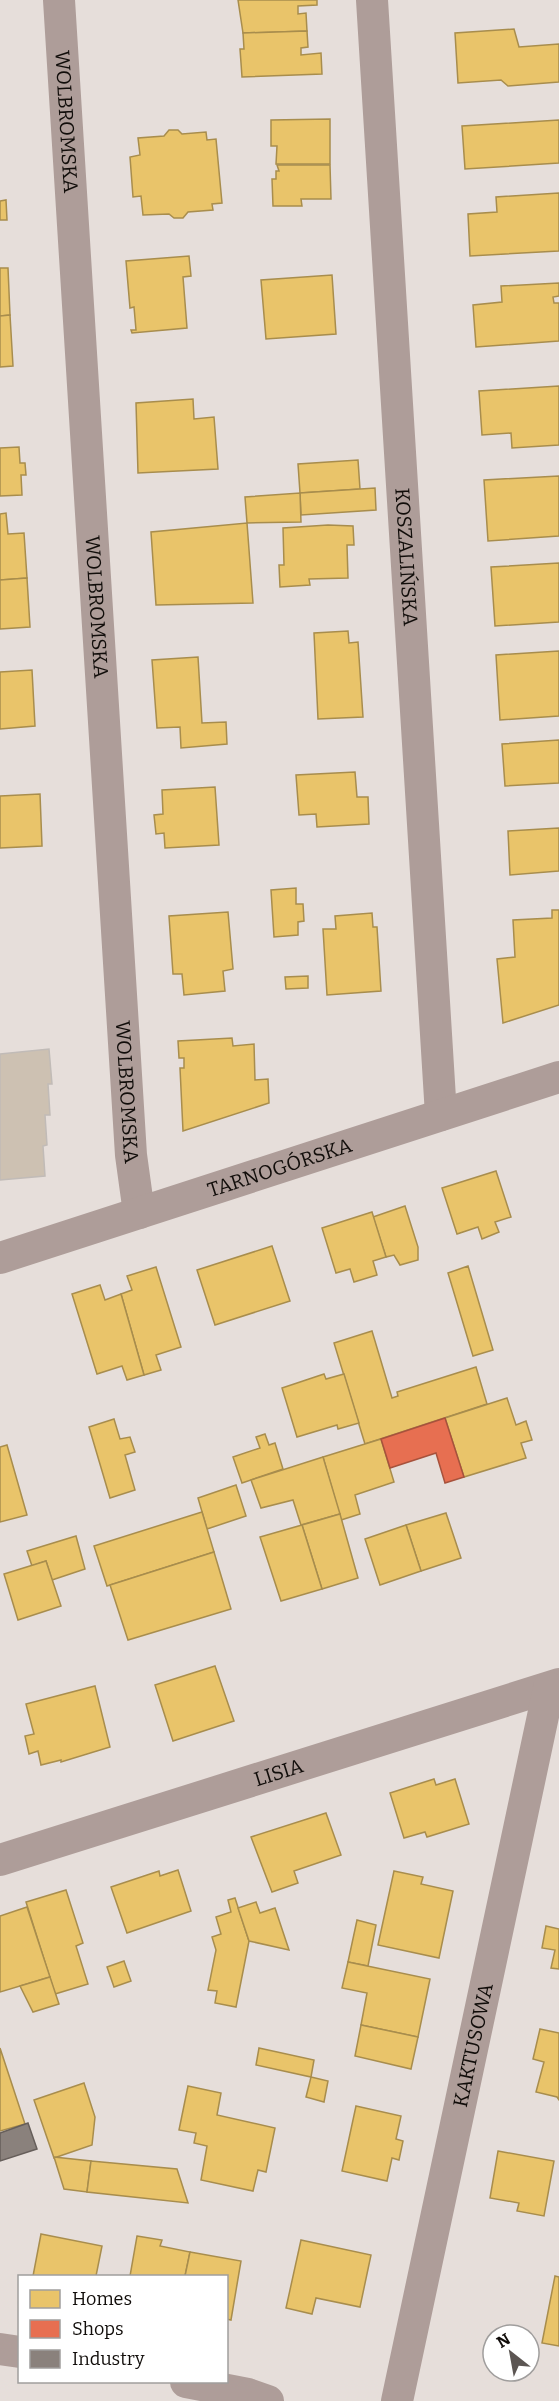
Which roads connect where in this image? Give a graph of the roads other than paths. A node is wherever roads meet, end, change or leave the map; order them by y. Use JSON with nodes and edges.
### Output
{"nodes":[{"id":1,"x":59,"y":0,"type":"edge"},
{"id":2,"x":372,"y":0,"type":"edge"},
{"id":3,"x":559,"y":1077,"type":"edge"},
{"id":4,"x":441,"y":1115,"type":"junction"},
{"id":5,"x":139,"y":1212,"type":"junction"},
{"id":6,"x":0,"y":1258,"type":"edge"},
{"id":7,"x":554,"y":1686,"type":"edge"},
{"id":8,"x":0,"y":1860,"type":"edge"},
{"id":9,"x":0,"y":2349,"type":"edge"},
{"id":10,"x":18,"y":2352,"type":"edge"},
{"id":11,"x":191,"y":2383,"type":"edge"},
{"id":12,"x":268,"y":2401,"type":"edge"},
{"id":13,"x":397,"y":2401,"type":"edge"}],
"edges":[{"from":1,"to":5,"type":"street","name":"WOLBROMSKA"},
{"from":2,"to":4,"type":"street","name":"KOSZALIŃSKA"},
{"from":3,"to":4,"type":"street","name":"TARNOGÓRSKA"},
{"from":4,"to":5,"type":"street","name":"TARNOGÓRSKA"},
{"from":5,"to":6,"type":"street","name":"TARNOGÓRSKA"},
{"from":7,"to":8,"type":"street","name":"LISIA"},
{"from":7,"to":13,"type":"street","name":"KAKTUSOWA"},
{"from":9,"to":10,"type":"street"},
{"from":11,"to":12,"type":"street"}]}
